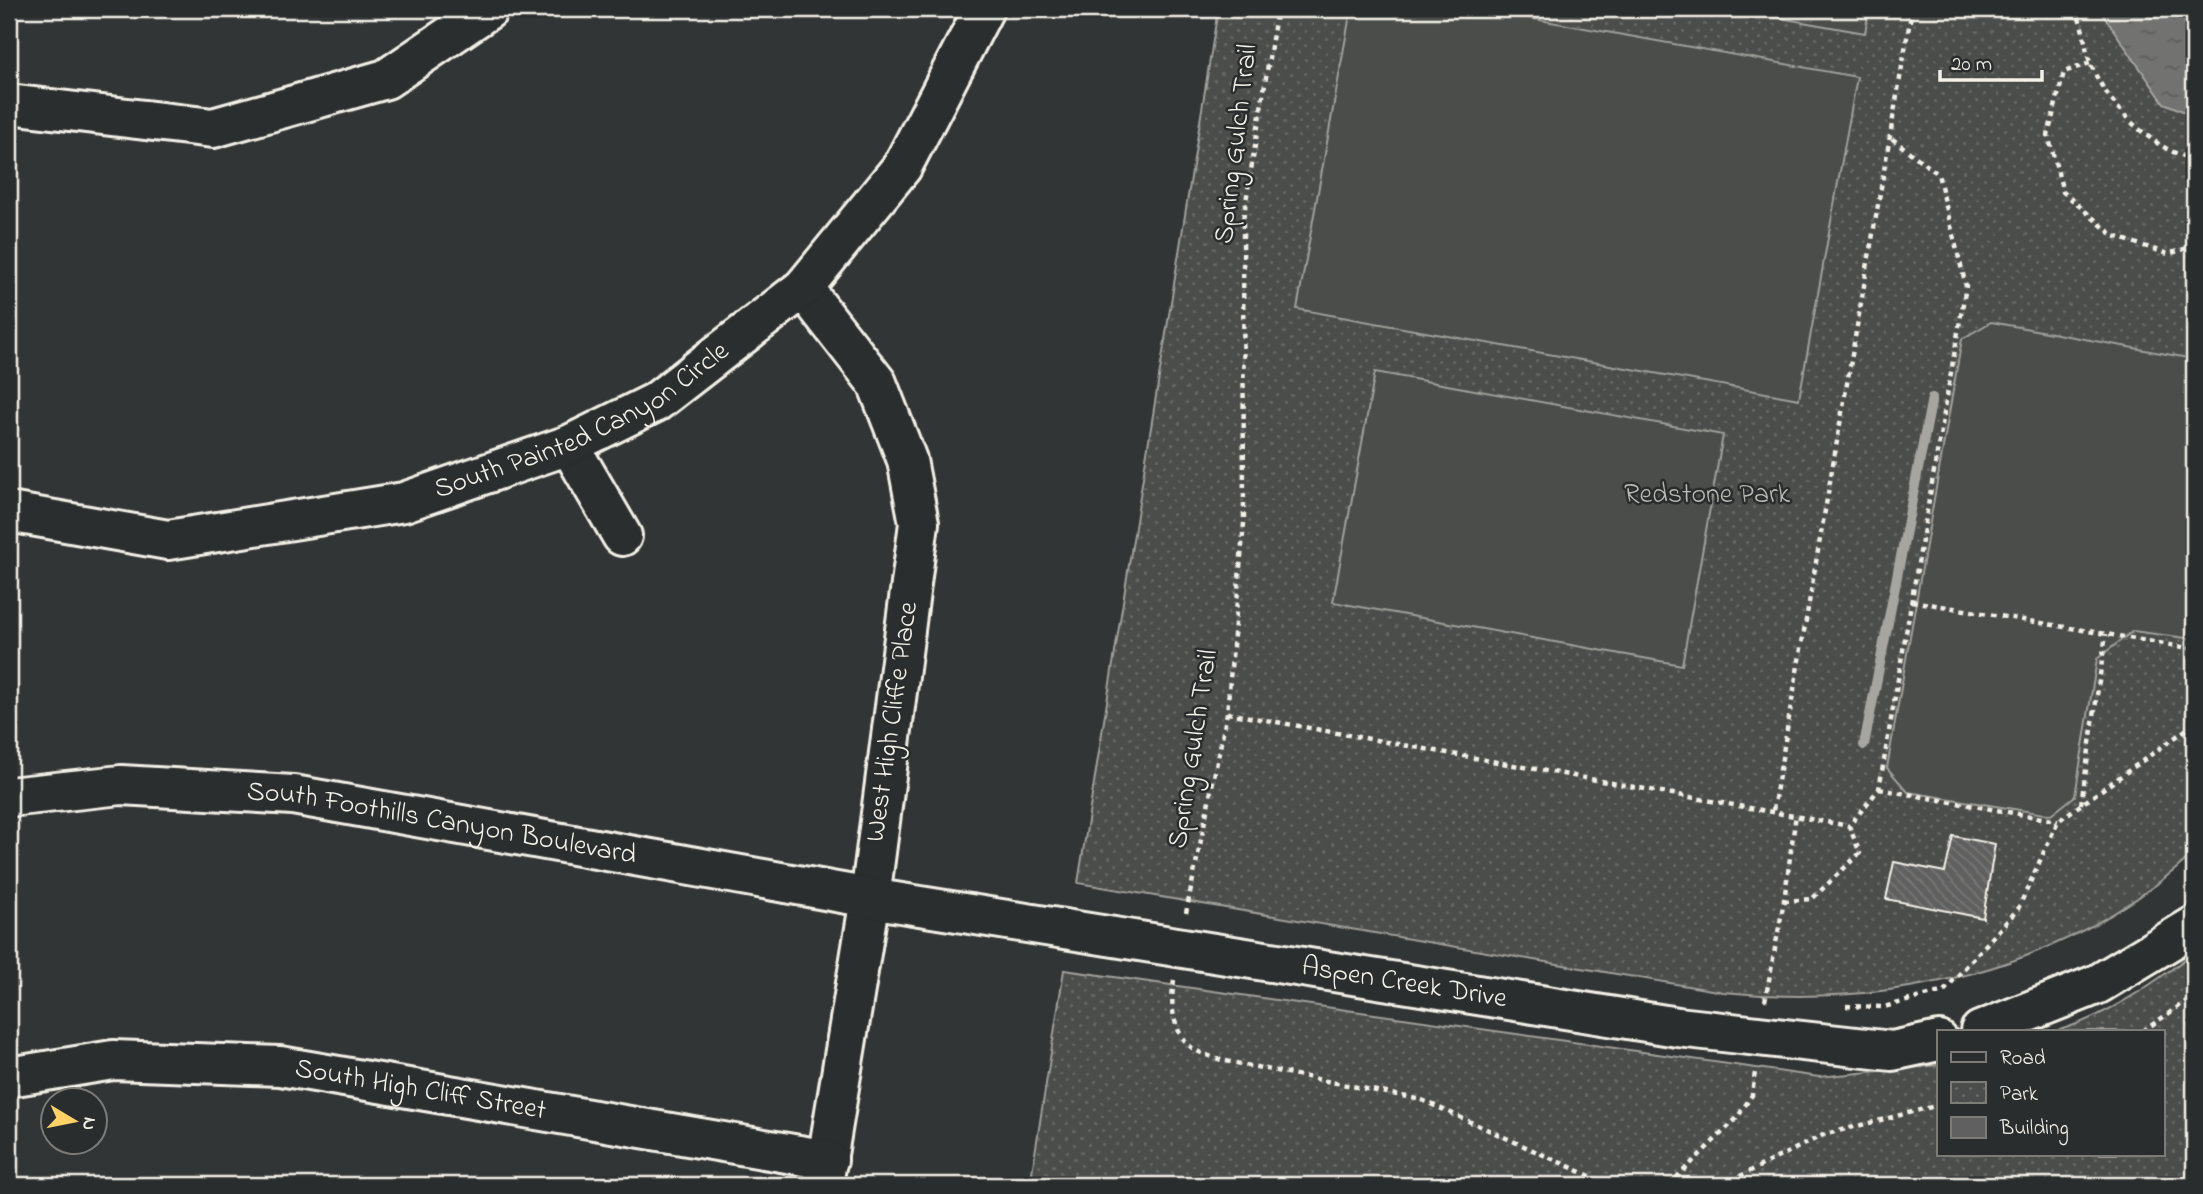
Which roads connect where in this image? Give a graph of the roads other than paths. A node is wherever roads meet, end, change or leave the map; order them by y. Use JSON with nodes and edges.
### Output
{"nodes":[{"id":1,"x":489,"y":9,"type":"edge"},
{"id":2,"x":984,"y":9,"type":"edge"},
{"id":3,"x":9,"y":104,"type":"edge"},
{"id":4,"x":803,"y":288,"type":"junction"},
{"id":5,"x":569,"y":445,"type":"junction"},
{"id":6,"x":9,"y":512,"type":"edge"},
{"id":7,"x":622,"y":536,"type":"dead end"},
{"id":8,"x":9,"y":797,"type":"edge"},
{"id":9,"x":870,"y":898,"type":"junction"},
{"id":10,"x":2194,"y":926,"type":"edge"},
{"id":11,"x":1983,"y":1030,"type":"edge"},
{"id":12,"x":1937,"y":1041,"type":"edge"},
{"id":13,"x":9,"y":1077,"type":"edge"},
{"id":14,"x":825,"y":1172,"type":"edge"}],
"edges":[{"from":1,"to":3,"type":"street"},
{"from":2,"to":4,"type":"street","name":"South Painted Canyon Circle"},
{"from":4,"to":5,"type":"street","name":"South Painted Canyon Circle"},
{"from":4,"to":9,"type":"street","name":"West High Cliffe Place"},
{"from":5,"to":6,"type":"street","name":"South Painted Canyon Circle"},
{"from":5,"to":7,"type":"street"},
{"from":8,"to":9,"type":"street","name":"South Foothills Canyon Boulevard"},
{"from":9,"to":12,"type":"street","name":"Aspen Creek Drive"},
{"from":9,"to":14,"type":"street","name":"West High Cliffe Place"},
{"from":10,"to":11,"type":"street"},
{"from":13,"to":14,"type":"street","name":"South High Cliff Street"}]}
